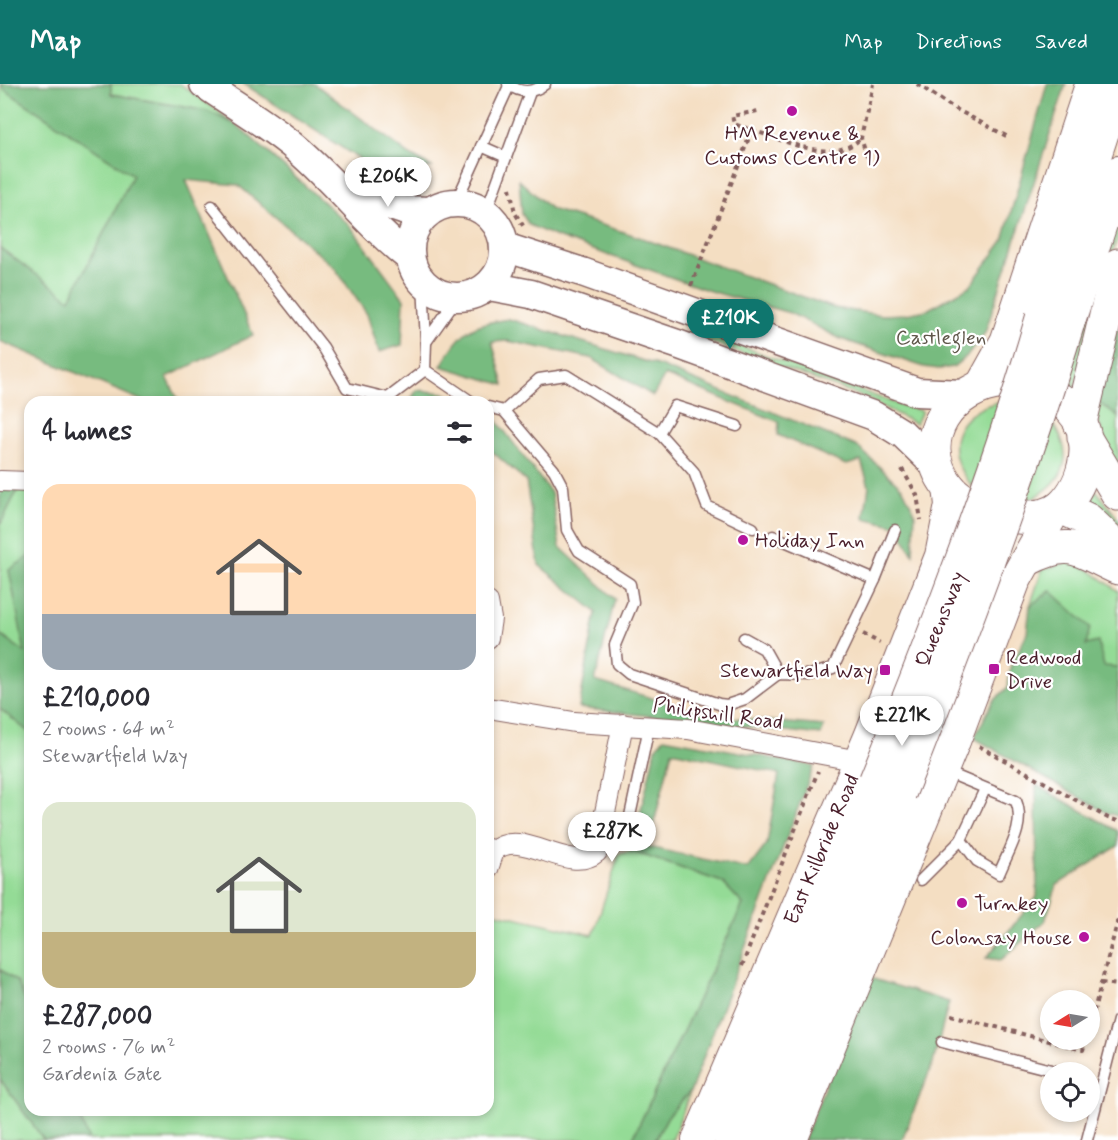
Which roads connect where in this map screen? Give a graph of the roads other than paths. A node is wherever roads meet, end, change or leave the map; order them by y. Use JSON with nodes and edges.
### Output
{"nodes":[{"id":1,"x":204,"y":84,"type":"edge"},
{"id":2,"x":545,"y":84,"type":"edge"},
{"id":3,"x":1092,"y":84,"type":"edge"},
{"id":4,"x":509,"y":85,"type":"edge"},
{"id":5,"x":1118,"y":86,"type":"edge"},
{"id":6,"x":530,"y":92,"type":"junction"},
{"id":7,"x":481,"y":146,"type":"junction"},
{"id":8,"x":506,"y":157,"type":"junction"},
{"id":9,"x":1118,"y":172,"type":"edge"},
{"id":10,"x":338,"y":187,"type":"junction"},
{"id":11,"x":212,"y":206,"type":"dead end"},
{"id":12,"x":443,"y":207,"type":"junction"},
{"id":13,"x":486,"y":212,"type":"junction"},
{"id":14,"x":505,"y":248,"type":"junction"},
{"id":15,"x":410,"y":258,"type":"junction"},
{"id":16,"x":1118,"y":265,"type":"edge"},
{"id":17,"x":423,"y":283,"type":"junction"},
{"id":18,"x":489,"y":286,"type":"junction"},
{"id":19,"x":457,"y":298,"type":"junction"},
{"id":20,"x":426,"y":342,"type":"junction"},
{"id":21,"x":425,"y":370,"type":"junction"},
{"id":22,"x":973,"y":390,"type":"junction"},
{"id":23,"x":380,"y":396,"type":"edge"},
{"id":24,"x":391,"y":396,"type":"edge"},
{"id":25,"x":463,"y":396,"type":"edge"},
{"id":26,"x":494,"y":408,"type":"edge"},
{"id":27,"x":504,"y":411,"type":"junction"},
{"id":28,"x":737,"y":426,"type":"dead end"},
{"id":29,"x":1082,"y":430,"type":"junction"},
{"id":30,"x":659,"y":433,"type":"junction"},
{"id":31,"x":943,"y":477,"type":"junction"},
{"id":32,"x":0,"y":481,"type":"edge"},
{"id":33,"x":24,"y":482,"type":"edge"},
{"id":34,"x":1118,"y":494,"type":"edge"},
{"id":35,"x":1057,"y":510,"type":"junction"},
{"id":36,"x":753,"y":528,"type":"dead end"},
{"id":37,"x":895,"y":530,"type":"dead end"},
{"id":38,"x":773,"y":536,"type":"dead end"},
{"id":39,"x":1118,"y":549,"type":"edge"},
{"id":40,"x":1028,"y":559,"type":"junction"},
{"id":41,"x":1118,"y":568,"type":"edge"},
{"id":42,"x":875,"y":580,"type":"junction"},
{"id":43,"x":744,"y":638,"type":"dead end"},
{"id":44,"x":778,"y":674,"type":"junction"},
{"id":45,"x":494,"y":709,"type":"edge"},
{"id":46,"x":623,"y":724,"type":"junction"},
{"id":47,"x":649,"y":727,"type":"junction"},
{"id":48,"x":858,"y":761,"type":"junction"},
{"id":49,"x":942,"y":770,"type":"junction"},
{"id":50,"x":985,"y":789,"type":"junction"},
{"id":51,"x":961,"y":840,"type":"junction"},
{"id":52,"x":624,"y":844,"type":"dead end"},
{"id":53,"x":494,"y":852,"type":"edge"},
{"id":54,"x":921,"y":880,"type":"dead end"},
{"id":55,"x":1118,"y":1020,"type":"edge"},
{"id":56,"x":942,"y":1042,"type":"dead end"},
{"id":57,"x":1040,"y":1067,"type":"edge"},
{"id":58,"x":1101,"y":1083,"type":"joint"},
{"id":59,"x":698,"y":1140,"type":"edge"},
{"id":60,"x":730,"y":1140,"type":"edge"},
{"id":61,"x":761,"y":1140,"type":"edge"},
{"id":62,"x":791,"y":1140,"type":"edge"},
{"id":63,"x":1087,"y":1140,"type":"edge"}],
"edges":[{"from":1,"to":10,"type":"street"},
{"from":2,"to":6,"type":"lane"},
{"from":3,"to":22,"type":"highway"},
{"from":4,"to":6,"type":"lane"},
{"from":4,"to":7,"type":"lane"},
{"from":5,"to":60,"type":"main road","name":"Queensway","bridge":true},
{"from":6,"to":8,"type":"lane"},
{"from":7,"to":8,"type":"lane"},
{"from":7,"to":12,"type":"lane"},
{"from":8,"to":13,"type":"lane"},
{"from":9,"to":61,"type":"main road","name":"Queensway","bridge":true},
{"from":10,"to":12,"type":"street"},
{"from":10,"to":15,"type":"street"},
{"from":11,"to":23,"type":"lane"},
{"from":12,"to":13,"type":"street"},
{"from":12,"to":15,"type":"street"},
{"from":13,"to":14,"type":"street"},
{"from":14,"to":18,"type":"street"},
{"from":14,"to":22,"type":"street"},
{"from":15,"to":17,"type":"street"},
{"from":16,"to":29,"type":"highway"},
{"from":17,"to":19,"type":"street"},
{"from":17,"to":20,"type":"lane"},
{"from":18,"to":19,"type":"street"},
{"from":18,"to":31,"type":"street"},
{"from":19,"to":20,"type":"lane"},
{"from":20,"to":21,"type":"lane"},
{"from":21,"to":24,"type":"lane"},
{"from":21,"to":25,"type":"lane"},
{"from":22,"to":29,"type":"highway"},
{"from":22,"to":31,"type":"highway"},
{"from":26,"to":27,"type":"lane"},
{"from":27,"to":30,"type":"lane"},
{"from":27,"to":44,"type":"lane"},
{"from":28,"to":30,"type":"lane"},
{"from":29,"to":34,"type":"highway"},
{"from":29,"to":35,"type":"highway"},
{"from":30,"to":36,"type":"lane"},
{"from":31,"to":35,"type":"highway"},
{"from":31,"to":48,"type":"main road","name":"East Kilbride Road"},
{"from":32,"to":33,"type":"street"},
{"from":35,"to":39,"type":"highway"},
{"from":35,"to":40,"type":"main road"},
{"from":37,"to":42,"type":"lane"},
{"from":38,"to":42,"type":"lane"},
{"from":40,"to":41,"type":"highway"},
{"from":40,"to":49,"type":"main road"},
{"from":42,"to":44,"type":"lane"},
{"from":43,"to":44,"type":"lane"},
{"from":45,"to":46,"type":"street","name":"Philipshill Road"},
{"from":46,"to":47,"type":"street","name":"Philipshill Road"},
{"from":46,"to":53,"type":"street"},
{"from":47,"to":48,"type":"street","name":"Philipshill Road"},
{"from":47,"to":52,"type":"lane"},
{"from":48,"to":49,"type":"street","name":"Philipshill Road"},
{"from":48,"to":59,"type":"main road","name":"East Kilbride Road"},
{"from":49,"to":50,"type":"lane"},
{"from":49,"to":62,"type":"main road"},
{"from":50,"to":51,"type":"lane"},
{"from":50,"to":51,"type":"lane"},
{"from":51,"to":54,"type":"lane"},
{"from":55,"to":58,"type":"lane"},
{"from":56,"to":57,"type":"lane"},
{"from":58,"to":63,"type":"lane"}]}
